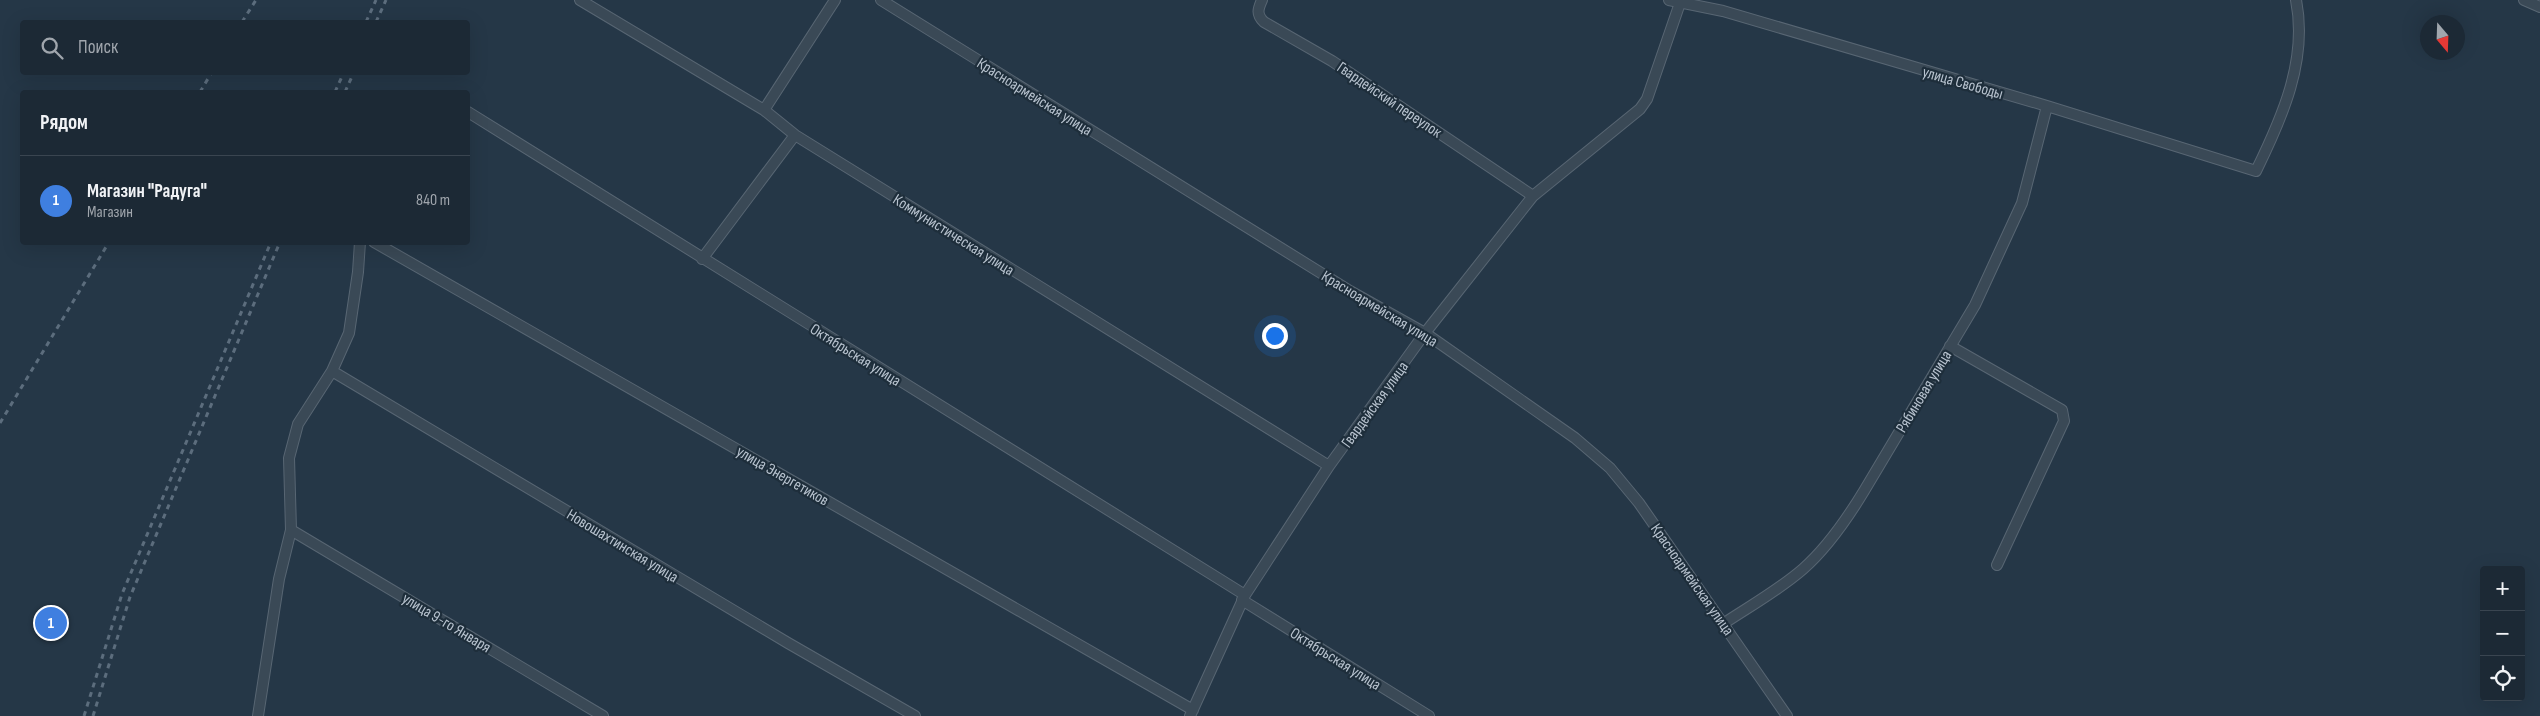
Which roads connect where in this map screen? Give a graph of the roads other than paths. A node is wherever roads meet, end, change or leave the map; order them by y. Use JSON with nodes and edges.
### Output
{"nodes":[{"id":1,"x":580,"y":0,"type":"edge"},
{"id":2,"x":835,"y":0,"type":"edge"},
{"id":3,"x":881,"y":0,"type":"edge"},
{"id":4,"x":1262,"y":0,"type":"edge"},
{"id":5,"x":1669,"y":0,"type":"edge"},
{"id":6,"x":1726,"y":0,"type":"edge"},
{"id":7,"x":2296,"y":0,"type":"edge"},
{"id":8,"x":2524,"y":0,"type":"edge"},
{"id":9,"x":1680,"y":3,"type":"junction"},
{"id":10,"x":2540,"y":7,"type":"edge"},
{"id":11,"x":1722,"y":11,"type":"junction"},
{"id":12,"x":2048,"y":106,"type":"junction"},
{"id":13,"x":764,"y":110,"type":"junction"},
{"id":14,"x":470,"y":113,"type":"edge"},
{"id":15,"x":795,"y":135,"type":"junction"},
{"id":16,"x":1533,"y":196,"type":"junction"},
{"id":17,"x":360,"y":245,"type":"edge"},
{"id":18,"x":379,"y":245,"type":"edge"},
{"id":19,"x":702,"y":259,"type":"junction"},
{"id":20,"x":1425,"y":333,"type":"junction"},
{"id":21,"x":1950,"y":346,"type":"junction"},
{"id":22,"x":332,"y":371,"type":"junction"},
{"id":23,"x":1329,"y":466,"type":"junction"},
{"id":24,"x":291,"y":530,"type":"junction"},
{"id":25,"x":1997,"y":565,"type":"dead end"},
{"id":26,"x":1244,"y":598,"type":"junction"},
{"id":27,"x":1724,"y":624,"type":"junction"},
{"id":28,"x":1191,"y":713,"type":"edge"},
{"id":29,"x":258,"y":716,"type":"edge"},
{"id":30,"x":603,"y":716,"type":"edge"},
{"id":31,"x":916,"y":716,"type":"edge"},
{"id":32,"x":1429,"y":716,"type":"edge"},
{"id":33,"x":1788,"y":716,"type":"edge"}],
"edges":[{"from":1,"to":13,"type":"street","name":"Коммунистическая улица"},
{"from":2,"to":13,"type":"street"},
{"from":3,"to":20,"type":"street","name":"Красноармейская улица"},
{"from":4,"to":16,"type":"street","name":"Гвардейский переулок"},
{"from":5,"to":9,"type":"street","name":"улица Свободы"},
{"from":6,"to":11,"type":"street"},
{"from":7,"to":12,"type":"street","name":"улица Свободы"},
{"from":8,"to":10,"type":"street"},
{"from":9,"to":11,"type":"street","name":"улица Свободы"},
{"from":9,"to":16,"type":"street","name":"Гвардейская улица"},
{"from":11,"to":12,"type":"street","name":"улица Свободы"},
{"from":12,"to":21,"type":"street","name":"Рябиновая улица"},
{"from":13,"to":15,"type":"street","name":"Коммунистическая улица"},
{"from":14,"to":19,"type":"street","name":"Октябрьская улица"},
{"from":15,"to":19,"type":"street"},
{"from":15,"to":23,"type":"street","name":"Коммунистическая улица"},
{"from":16,"to":20,"type":"street","name":"Гвардейская улица"},
{"from":17,"to":22,"type":"street"},
{"from":18,"to":28,"type":"street","name":"улица Энергетиков"},
{"from":19,"to":26,"type":"street","name":"Октябрьская улица"},
{"from":20,"to":23,"type":"street","name":"Гвардейская улица"},
{"from":20,"to":27,"type":"street","name":"Красноармейская улица"},
{"from":21,"to":25,"type":"street"},
{"from":21,"to":27,"type":"street","name":"Рябиновая улица"},
{"from":22,"to":24,"type":"street"},
{"from":22,"to":31,"type":"street","name":"Новошахтинская улица"},
{"from":23,"to":26,"type":"street","name":"Гвардейская улица"},
{"from":24,"to":29,"type":"street"},
{"from":24,"to":30,"type":"street","name":"улица 9-го Января"},
{"from":26,"to":28,"type":"street","name":"Гвардейская улица"},
{"from":26,"to":32,"type":"street","name":"Октябрьская улица"},
{"from":27,"to":33,"type":"street","name":"Красноармейская улица"}]}
